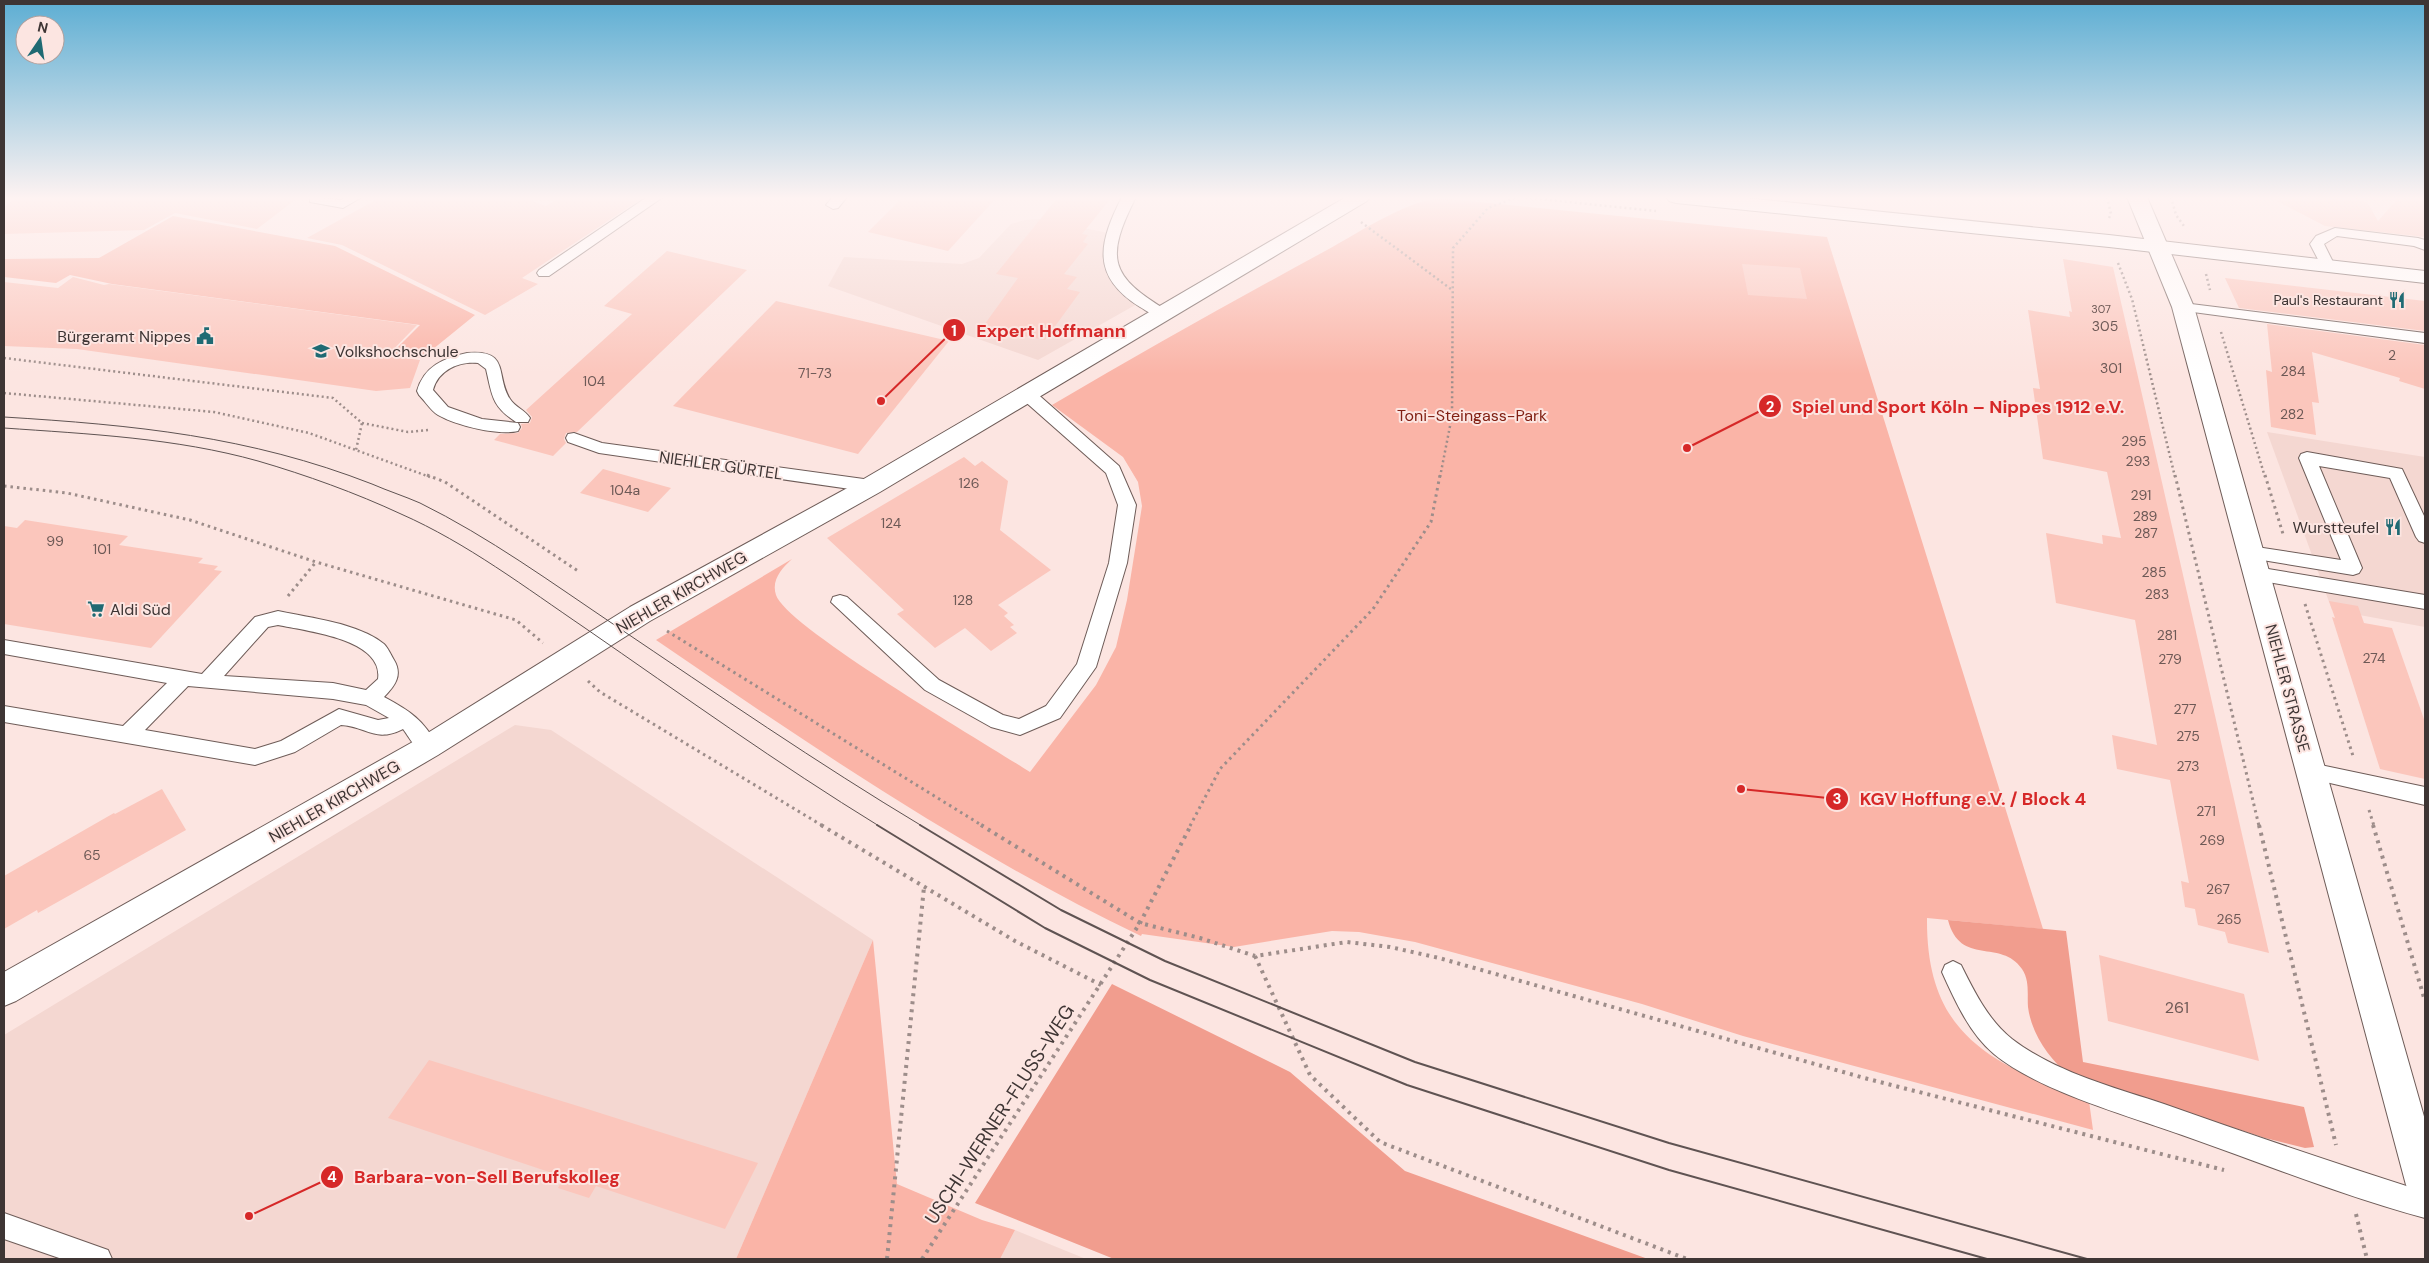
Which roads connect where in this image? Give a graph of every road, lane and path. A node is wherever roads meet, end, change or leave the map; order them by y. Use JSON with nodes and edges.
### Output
{"nodes":[{"id":1,"x":568,"y":256,"type":"edge"},
{"id":2,"x":1108,"y":256,"type":"edge"},
{"id":3,"x":1260,"y":256,"type":"edge"},
{"id":4,"x":1413,"y":256,"type":"edge"},
{"id":5,"x":1453,"y":256,"type":"edge"},
{"id":6,"x":2115,"y":256,"type":"edge"},
{"id":7,"x":2161,"y":256,"type":"edge"},
{"id":8,"x":2242,"y":256,"type":"edge"},
{"id":9,"x":2323,"y":256,"type":"edge"},
{"id":10,"x":2328,"y":266,"type":"junction"},
{"id":11,"x":544,"y":272,"type":"dead end"},
{"id":12,"x":2425,"y":277,"type":"edge"},
{"id":13,"x":1451,"y":289,"type":"junction"},
{"id":14,"x":2183,"y":307,"type":"junction"},
{"id":15,"x":1163,"y":314,"type":"junction"},
{"id":16,"x":2425,"y":338,"type":"edge"},
{"id":17,"x":4,"y":358,"type":"edge"},
{"id":18,"x":4,"y":393,"type":"edge"},
{"id":19,"x":1027,"y":394,"type":"junction"},
{"id":20,"x":362,"y":423,"type":"junction"},
{"id":21,"x":481,"y":424,"type":"junction"},
{"id":22,"x":574,"y":438,"type":"dead end"},
{"id":23,"x":356,"y":450,"type":"junction"},
{"id":24,"x":4,"y":486,"type":"edge"},
{"id":25,"x":871,"y":486,"type":"junction"},
{"id":26,"x":2425,"y":537,"type":"edge"},
{"id":27,"x":316,"y":562,"type":"junction"},
{"id":28,"x":2253,"y":563,"type":"junction"},
{"id":29,"x":2354,"y":568,"type":"junction"},
{"id":30,"x":578,"y":571,"type":"dead end"},
{"id":31,"x":2362,"y":590,"type":"junction"},
{"id":32,"x":840,"y":602,"type":"dead end"},
{"id":33,"x":2425,"y":602,"type":"edge"},
{"id":34,"x":640,"y":614,"type":"junction"},
{"id":35,"x":270,"y":619,"type":"junction"},
{"id":36,"x":4,"y":647,"type":"edge"},
{"id":37,"x":564,"y":660,"type":"junction"},
{"id":38,"x":184,"y":678,"type":"junction"},
{"id":39,"x":206,"y":682,"type":"junction"},
{"id":40,"x":370,"y":698,"type":"junction"},
{"id":41,"x":4,"y":714,"type":"edge"},
{"id":42,"x":406,"y":718,"type":"junction"},
{"id":43,"x":127,"y":735,"type":"junction"},
{"id":44,"x":428,"y":747,"type":"junction"},
{"id":45,"x":2311,"y":771,"type":"junction"},
{"id":46,"x":2425,"y":796,"type":"edge"},
{"id":47,"x":924,"y":886,"type":"junction"},
{"id":48,"x":1140,"y":923,"type":"junction"},
{"id":49,"x":1256,"y":956,"type":"junction"},
{"id":50,"x":1953,"y":972,"type":"dead end"},
{"id":51,"x":1101,"y":985,"type":"junction"},
{"id":52,"x":4,"y":990,"type":"edge"},
{"id":53,"x":2229,"y":1172,"type":"dead end"},
{"id":54,"x":2344,"y":1180,"type":"junction"},
{"id":55,"x":2425,"y":1185,"type":"edge"},
{"id":56,"x":2425,"y":1205,"type":"edge"},
{"id":57,"x":4,"y":1226,"type":"edge"},
{"id":58,"x":99,"y":1259,"type":"edge"},
{"id":59,"x":888,"y":1259,"type":"edge"},
{"id":60,"x":922,"y":1259,"type":"edge"},
{"id":61,"x":1687,"y":1259,"type":"edge"},
{"id":62,"x":2367,"y":1259,"type":"edge"}],
"edges":[{"from":1,"to":11,"type":"lane"},
{"from":2,"to":15,"type":"lane"},
{"from":3,"to":15,"type":"street","name":"NIEHLER KIRCHWEG"},
{"from":4,"to":13,"type":"path"},
{"from":5,"to":13,"type":"path","name":"USCHI-WERNER-FLUSS-WEG"},
{"from":6,"to":54,"type":"path"},
{"from":7,"to":14,"type":"street","name":"NIEHLER STRASSE"},
{"from":8,"to":10,"type":"street"},
{"from":9,"to":10,"type":"lane"},
{"from":10,"to":12,"type":"street"},
{"from":13,"to":48,"type":"path","name":"USCHI-WERNER-FLUSS-WEG"},
{"from":14,"to":16,"type":"lane"},
{"from":14,"to":28,"type":"street","name":"NIEHLER STRASSE"},
{"from":15,"to":19,"type":"street","name":"NIEHLER KIRCHWEG"},
{"from":17,"to":20,"type":"path"},
{"from":18,"to":23,"type":"path"},
{"from":19,"to":25,"type":"street","name":"NIEHLER KIRCHWEG"},
{"from":19,"to":32,"type":"lane"},
{"from":20,"to":21,"type":"path"},
{"from":20,"to":23,"type":"path"},
{"from":21,"to":21,"type":"lane"},
{"from":22,"to":25,"type":"lane","name":"NIEHLER GÜRTEL"},
{"from":23,"to":30,"type":"path"},
{"from":24,"to":27,"type":"path"},
{"from":25,"to":34,"type":"street","name":"NIEHLER KIRCHWEG"},
{"from":26,"to":29,"type":"lane"},
{"from":27,"to":35,"type":"path"},
{"from":27,"to":37,"type":"path"},
{"from":28,"to":29,"type":"lane"},
{"from":28,"to":31,"type":"lane"},
{"from":28,"to":45,"type":"street","name":"NIEHLER STRASSE"},
{"from":29,"to":31,"type":"lane"},
{"from":31,"to":33,"type":"lane"},
{"from":34,"to":37,"type":"street","name":"NIEHLER KIRCHWEG"},
{"from":34,"to":48,"type":"path"},
{"from":35,"to":39,"type":"lane"},
{"from":35,"to":40,"type":"lane"},
{"from":36,"to":38,"type":"lane"},
{"from":37,"to":44,"type":"street","name":"NIEHLER KIRCHWEG"},
{"from":37,"to":47,"type":"path"},
{"from":38,"to":39,"type":"lane"},
{"from":38,"to":43,"type":"lane"},
{"from":39,"to":40,"type":"lane"},
{"from":40,"to":42,"type":"lane"},
{"from":41,"to":43,"type":"lane"},
{"from":42,"to":43,"type":"lane"},
{"from":42,"to":44,"type":"lane"},
{"from":44,"to":52,"type":"street","name":"NIEHLER KIRCHWEG"},
{"from":45,"to":46,"type":"lane"},
{"from":45,"to":55,"type":"street","name":"NIEHLER STRASSE"},
{"from":47,"to":51,"type":"path"},
{"from":47,"to":59,"type":"path"},
{"from":48,"to":49,"type":"path"},
{"from":48,"to":51,"type":"path","name":"USCHI-WERNER-FLUSS-WEG"},
{"from":49,"to":53,"type":"path"},
{"from":49,"to":61,"type":"path"},
{"from":50,"to":54,"type":"lane"},
{"from":51,"to":60,"type":"path","name":"USCHI-WERNER-FLUSS-WEG"},
{"from":54,"to":56,"type":"lane"},
{"from":54,"to":62,"type":"path"},
{"from":57,"to":58,"type":"lane"}]}
